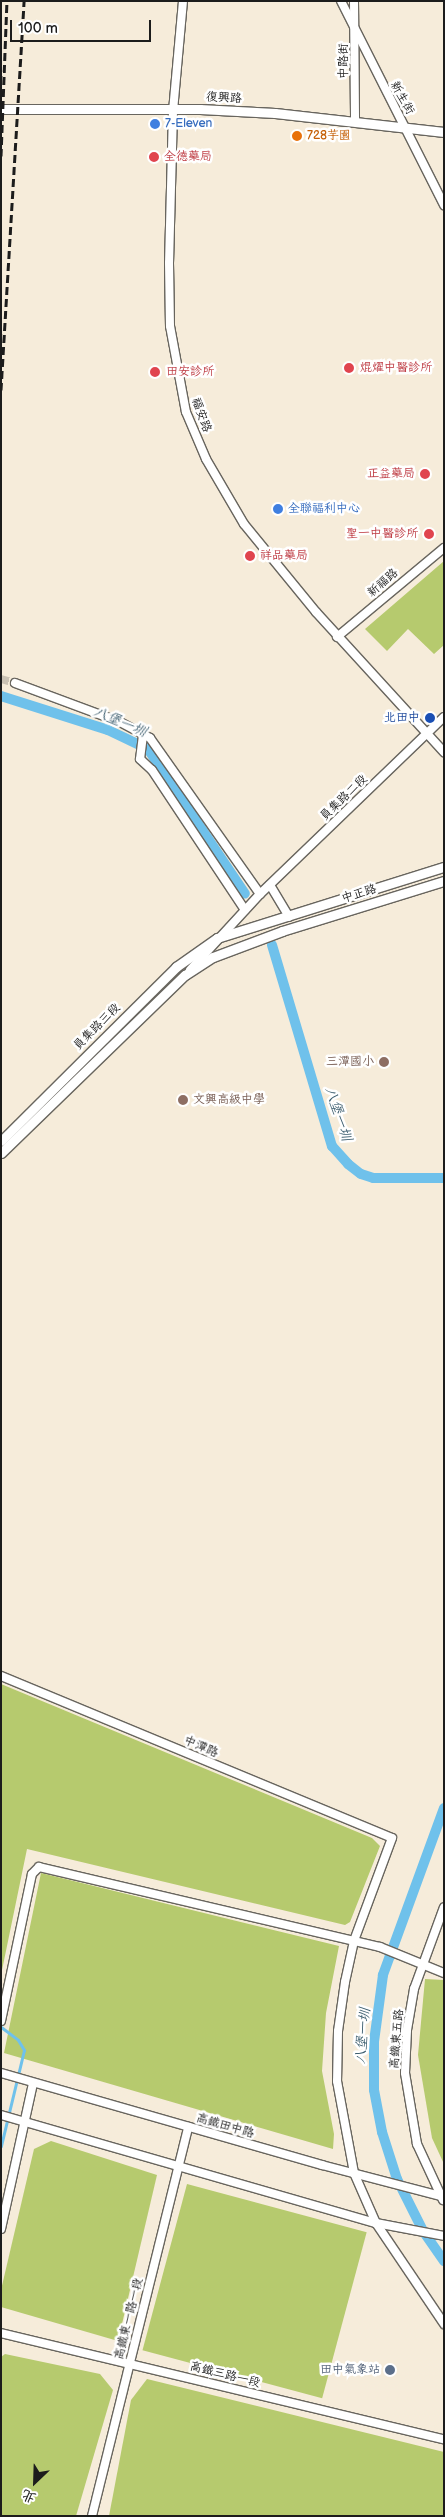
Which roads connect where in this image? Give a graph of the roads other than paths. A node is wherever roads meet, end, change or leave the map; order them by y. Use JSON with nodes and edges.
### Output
{"nodes":[{"id":1,"x":183,"y":1,"type":"edge"},
{"id":2,"x":341,"y":1,"type":"edge"},
{"id":3,"x":354,"y":1,"type":"edge"},
{"id":4,"x":355,"y":31,"type":"junction"},
{"id":5,"x":1,"y":109,"type":"edge"},
{"id":6,"x":173,"y":111,"type":"junction"},
{"id":7,"x":355,"y":120,"type":"junction"},
{"id":8,"x":404,"y":126,"type":"junction"},
{"id":9,"x":444,"y":132,"type":"edge"},
{"id":10,"x":444,"y":205,"type":"edge"},
{"id":11,"x":444,"y":548,"type":"edge"},
{"id":12,"x":337,"y":637,"type":"junction"},
{"id":13,"x":15,"y":683,"type":"tunnel mouth"},
{"id":14,"x":444,"y":717,"type":"edge"},
{"id":15,"x":426,"y":734,"type":"junction"},
{"id":16,"x":143,"y":735,"type":"junction"},
{"id":17,"x":444,"y":752,"type":"edge"},
{"id":18,"x":444,"y":867,"type":"edge"},
{"id":19,"x":444,"y":881,"type":"edge"},
{"id":20,"x":270,"y":885,"type":"junction"},
{"id":21,"x":260,"y":894,"type":"junction"},
{"id":22,"x":246,"y":910,"type":"junction"},
{"id":23,"x":289,"y":918,"type":"junction"},
{"id":24,"x":217,"y":938,"type":"junction"},
{"id":25,"x":185,"y":975,"type":"junction"},
{"id":26,"x":1,"y":1141,"type":"edge"},
{"id":27,"x":1,"y":1153,"type":"edge"},
{"id":28,"x":1,"y":1676,"type":"edge"},
{"id":29,"x":444,"y":1907,"type":"edge"},
{"id":30,"x":354,"y":1941,"type":"junction"},
{"id":31,"x":422,"y":1964,"type":"junction"},
{"id":32,"x":444,"y":1973,"type":"edge"},
{"id":33,"x":1,"y":2021,"type":"edge"},
{"id":34,"x":1,"y":2073,"type":"edge"},
{"id":35,"x":32,"y":2084,"type":"junction"},
{"id":36,"x":1,"y":2115,"type":"edge"},
{"id":37,"x":24,"y":2123,"type":"junction"},
{"id":38,"x":188,"y":2127,"type":"junction"},
{"id":39,"x":178,"y":2166,"type":"junction"},
{"id":40,"x":354,"y":2173,"type":"junction"},
{"id":41,"x":443,"y":2198,"type":"edge"},
{"id":42,"x":376,"y":2223,"type":"junction"},
{"id":43,"x":1,"y":2229,"type":"edge"},
{"id":44,"x":444,"y":2236,"type":"edge"},
{"id":45,"x":444,"y":2324,"type":"edge"},
{"id":46,"x":1,"y":2333,"type":"edge"},
{"id":47,"x":129,"y":2363,"type":"junction"},
{"id":48,"x":444,"y":2439,"type":"edge"},
{"id":49,"x":92,"y":2516,"type":"edge"}],
"edges":[{"from":1,"to":6,"type":"street","name":"福安路"},
{"from":2,"to":4,"type":"street","name":"新生街"},
{"from":3,"to":4,"type":"street","name":"中路街"},
{"from":4,"to":7,"type":"street","name":"中路街"},
{"from":4,"to":8,"type":"street","name":"新生街"},
{"from":5,"to":6,"type":"street","name":"復興路"},
{"from":6,"to":7,"type":"street","name":"復興路"},
{"from":6,"to":12,"type":"street","name":"福安路"},
{"from":7,"to":8,"type":"street","name":"復興路"},
{"from":8,"to":9,"type":"street","name":"復興路"},
{"from":8,"to":10,"type":"street","name":"新生街"},
{"from":11,"to":12,"type":"street","name":"新福路"},
{"from":12,"to":15,"type":"street","name":"福安路"},
{"from":13,"to":16,"type":"street"},
{"from":14,"to":15,"type":"street","name":"員集路二段"},
{"from":15,"to":17,"type":"street","name":"福安路"},
{"from":15,"to":20,"type":"street","name":"員集路二段"},
{"from":16,"to":21,"type":"street"},
{"from":16,"to":22,"type":"street"},
{"from":18,"to":23,"type":"street","name":"中正路"},
{"from":19,"to":25,"type":"street","name":"中正路"},
{"from":20,"to":21,"type":"street","name":"員集路二段"},
{"from":20,"to":23,"type":"street"},
{"from":21,"to":22,"type":"street","name":"員集路二段"},
{"from":22,"to":24,"type":"street"},
{"from":23,"to":24,"type":"street","name":"中正路"},
{"from":24,"to":25,"type":"street"},
{"from":24,"to":26,"type":"street","name":"員集路三段"},
{"from":25,"to":27,"type":"street","name":"員集路三段"},
{"from":28,"to":30,"type":"street","name":"中潭路"},
{"from":29,"to":31,"type":"street","name":"高鐵東五路"},
{"from":30,"to":31,"type":"street"},
{"from":30,"to":33,"type":"street"},
{"from":30,"to":40,"type":"street"},
{"from":31,"to":32,"type":"street"},
{"from":31,"to":41,"type":"street","name":"高鐵東五路"},
{"from":34,"to":35,"type":"street","name":"高鐵田中路"},
{"from":35,"to":37,"type":"street"},
{"from":35,"to":38,"type":"street","name":"高鐵田中路"},
{"from":36,"to":37,"type":"street"},
{"from":37,"to":39,"type":"street"},
{"from":37,"to":43,"type":"street"},
{"from":38,"to":39,"type":"street","name":"高鐵東一路一段"},
{"from":38,"to":40,"type":"street","name":"高鐵田中路"},
{"from":39,"to":42,"type":"street"},
{"from":39,"to":47,"type":"street","name":"高鐵東一路一段"},
{"from":40,"to":41,"type":"street","name":"高鐵田中路"},
{"from":40,"to":42,"type":"street"},
{"from":42,"to":44,"type":"street"},
{"from":42,"to":45,"type":"street"},
{"from":46,"to":47,"type":"street","name":"高鐵三路一段"},
{"from":47,"to":48,"type":"street","name":"高鐵三路一段"},
{"from":47,"to":49,"type":"street","name":"高鐵東一路一段"}]}
